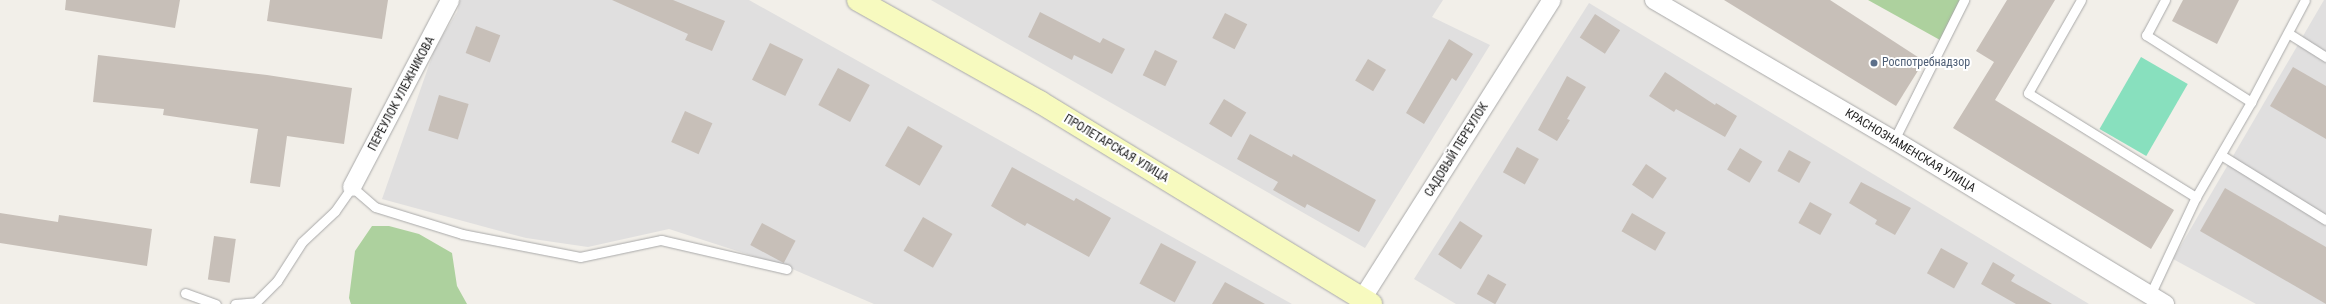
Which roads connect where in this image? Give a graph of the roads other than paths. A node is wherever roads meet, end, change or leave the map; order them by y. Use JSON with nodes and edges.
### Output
{"nodes":[{"id":1,"x":450,"y":0,"type":"edge"},
{"id":2,"x":858,"y":0,"type":"edge"},
{"id":3,"x":1552,"y":0,"type":"edge"},
{"id":4,"x":1654,"y":0,"type":"edge"},
{"id":5,"x":1964,"y":0,"type":"edge"},
{"id":6,"x":2081,"y":0,"type":"edge"},
{"id":7,"x":2164,"y":0,"type":"edge"},
{"id":8,"x":2305,"y":0,"type":"edge"},
{"id":9,"x":2288,"y":33,"type":"junction"},
{"id":10,"x":2326,"y":57,"type":"edge"},
{"id":11,"x":2251,"y":102,"type":"junction"},
{"id":12,"x":1894,"y":140,"type":"junction"},
{"id":13,"x":2221,"y":155,"type":"junction"},
{"id":14,"x":352,"y":187,"type":"junction"},
{"id":15,"x":2196,"y":197,"type":"junction"},
{"id":16,"x":2326,"y":220,"type":"edge"},
{"id":17,"x":787,"y":269,"type":"dead end"},
{"id":18,"x":185,"y":293,"type":"dead end"},
{"id":19,"x":2150,"y":295,"type":"junction"},
{"id":20,"x":1366,"y":302,"type":"edge"},
{"id":21,"x":216,"y":304,"type":"edge"},
{"id":22,"x":235,"y":304,"type":"edge"},
{"id":23,"x":2165,"y":304,"type":"edge"}],
"edges":[{"from":1,"to":14,"type":"street","name":"ПЕРЕУЛОК УЛЕЖНИКОВА"},
{"from":2,"to":20,"type":"street","name":"ПРОЛЕТАРСКАЯ УЛИЦА"},
{"from":3,"to":20,"type":"street","name":"САДОВЫЙ ПЕРЕУЛОК"},
{"from":4,"to":12,"type":"street","name":"КРАСНОЗНАМЕНСКАЯ УЛИЦА"},
{"from":5,"to":12,"type":"lane"},
{"from":6,"to":15,"type":"lane"},
{"from":7,"to":11,"type":"lane"},
{"from":8,"to":9,"type":"lane"},
{"from":9,"to":10,"type":"lane"},
{"from":9,"to":11,"type":"lane"},
{"from":11,"to":13,"type":"lane"},
{"from":12,"to":19,"type":"street","name":"КРАСНОЗНАМЕНСКАЯ УЛИЦА"},
{"from":13,"to":15,"type":"lane"},
{"from":13,"to":16,"type":"lane"},
{"from":14,"to":17,"type":"lane"},
{"from":14,"to":22,"type":"lane"},
{"from":15,"to":19,"type":"lane"},
{"from":18,"to":21,"type":"lane"},
{"from":19,"to":23,"type":"street","name":"КРАСНОЗНАМЕНСКАЯ УЛИЦА"}]}
